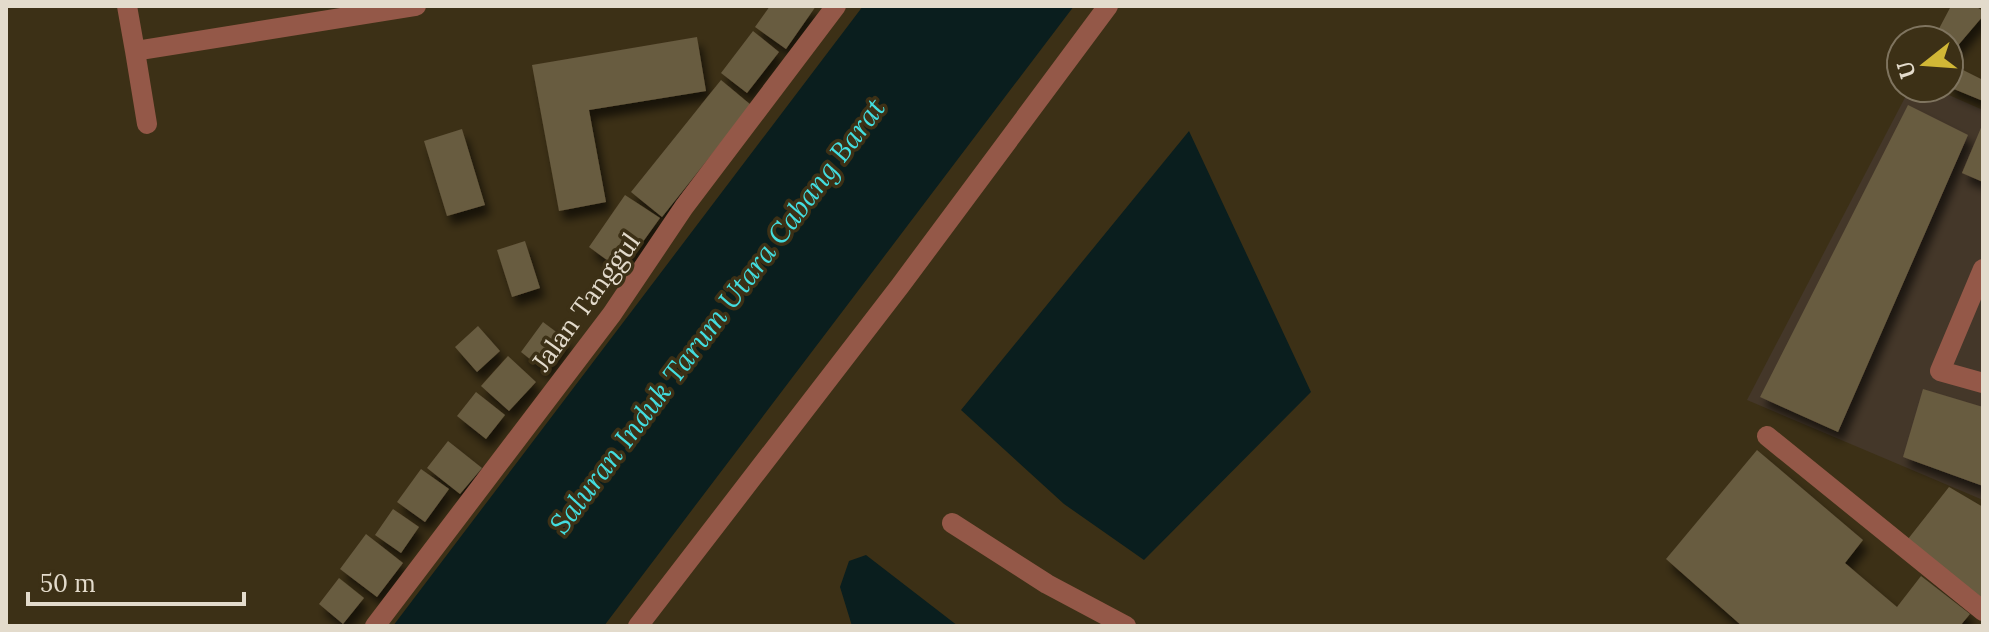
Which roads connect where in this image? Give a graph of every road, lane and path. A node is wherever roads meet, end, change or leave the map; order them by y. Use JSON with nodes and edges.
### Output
{"nodes":[{"id":1,"x":127,"y":6,"type":"edge"},
{"id":2,"x":416,"y":6,"type":"edge"},
{"id":3,"x":836,"y":6,"type":"edge"},
{"id":4,"x":1108,"y":6,"type":"edge"},
{"id":5,"x":135,"y":51,"type":"junction"},
{"id":6,"x":147,"y":124,"type":"dead end"},
{"id":7,"x":1983,"y":269,"type":"edge"},
{"id":8,"x":1983,"y":383,"type":"edge"},
{"id":9,"x":1767,"y":436,"type":"dead end"},
{"id":10,"x":952,"y":523,"type":"dead end"},
{"id":11,"x":1983,"y":611,"type":"edge"},
{"id":12,"x":375,"y":626,"type":"edge"},
{"id":13,"x":638,"y":626,"type":"edge"},
{"id":14,"x":1126,"y":626,"type":"edge"}],
"edges":[{"from":1,"to":5,"type":"street"},
{"from":2,"to":5,"type":"street"},
{"from":3,"to":12,"type":"street","name":"Jalan Tanggul"},
{"from":4,"to":13,"type":"street"},
{"from":5,"to":6,"type":"street"},
{"from":7,"to":8,"type":"street"},
{"from":9,"to":11,"type":"street"},
{"from":10,"to":14,"type":"street"}]}
